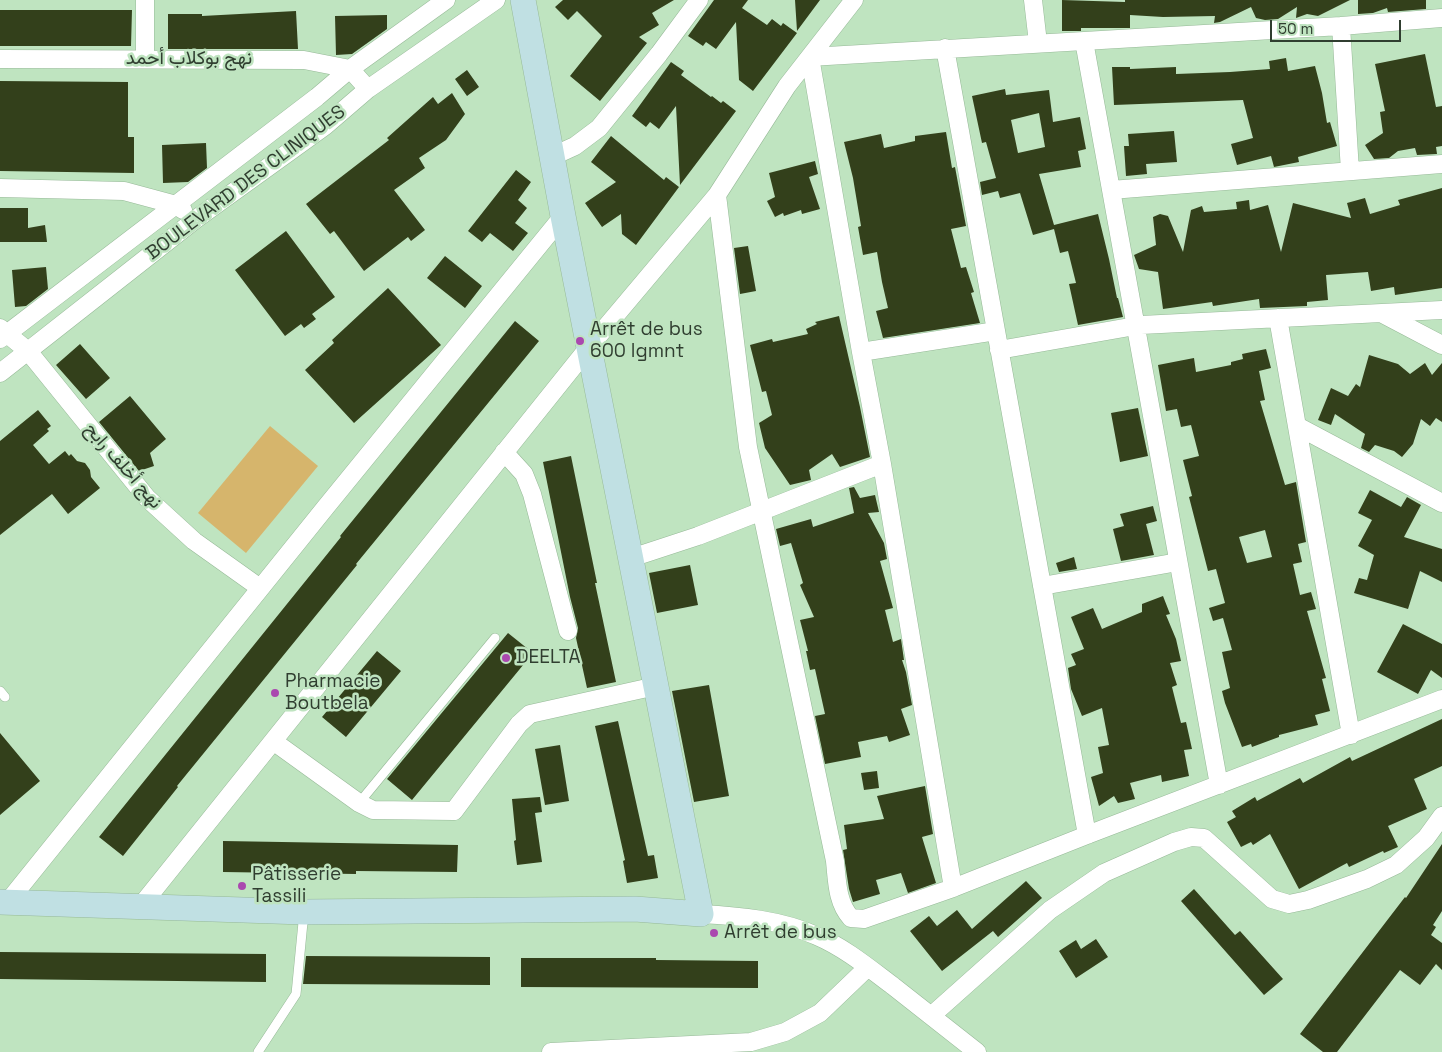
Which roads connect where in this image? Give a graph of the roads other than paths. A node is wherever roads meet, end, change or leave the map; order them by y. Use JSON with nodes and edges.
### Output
{"nodes":[{"id":1,"x":145,"y":0,"type":"edge"},
{"id":2,"x":446,"y":0,"type":"edge"},
{"id":3,"x":496,"y":0,"type":"edge"},
{"id":4,"x":523,"y":0,"type":"edge"},
{"id":5,"x":699,"y":0,"type":"edge"},
{"id":6,"x":854,"y":0,"type":"edge"},
{"id":7,"x":1033,"y":0,"type":"edge"},
{"id":8,"x":1442,"y":18,"type":"edge"},
{"id":9,"x":1341,"y":26,"type":"junction"},
{"id":10,"x":1084,"y":41,"type":"junction"},
{"id":11,"x":1038,"y":43,"type":"junction"},
{"id":12,"x":945,"y":48,"type":"junction"},
{"id":13,"x":810,"y":57,"type":"junction"},
{"id":14,"x":0,"y":58,"type":"edge"},
{"id":15,"x":145,"y":59,"type":"junction"},
{"id":16,"x":350,"y":69,"type":"junction"},
{"id":17,"x":368,"y":89,"type":"junction"},
{"id":18,"x":552,"y":157,"type":"junction"},
{"id":19,"x":1442,"y":164,"type":"edge"},
{"id":20,"x":1350,"y":171,"type":"junction"},
{"id":21,"x":0,"y":188,"type":"edge"},
{"id":22,"x":1111,"y":190,"type":"junction"},
{"id":23,"x":717,"y":195,"type":"junction"},
{"id":24,"x":176,"y":205,"type":"junction"},
{"id":25,"x":563,"y":216,"type":"junction"},
{"id":26,"x":196,"y":219,"type":"junction"},
{"id":27,"x":1442,"y":310,"type":"edge"},
{"id":28,"x":1383,"y":314,"type":"junction"},
{"id":29,"x":1278,"y":318,"type":"junction"},
{"id":30,"x":1135,"y":326,"type":"junction"},
{"id":31,"x":996,"y":331,"type":"junction"},
{"id":32,"x":2,"y":333,"type":"edge"},
{"id":33,"x":1442,"y":345,"type":"edge"},
{"id":34,"x":589,"y":348,"type":"junction"},
{"id":35,"x":999,"y":350,"type":"junction"},
{"id":36,"x":28,"y":351,"type":"junction"},
{"id":37,"x":861,"y":352,"type":"junction"},
{"id":38,"x":0,"y":373,"type":"edge"},
{"id":39,"x":1297,"y":426,"type":"junction"},
{"id":40,"x":504,"y":452,"type":"junction"},
{"id":41,"x":882,"y":464,"type":"junction"},
{"id":42,"x":1442,"y":503,"type":"edge"},
{"id":43,"x":761,"y":511,"type":"junction"},
{"id":44,"x":630,"y":558,"type":"junction"},
{"id":45,"x":1178,"y":562,"type":"junction"},
{"id":46,"x":1042,"y":586,"type":"junction"},
{"id":47,"x":260,"y":588,"type":"junction"},
{"id":48,"x":568,"y":631,"type":"dead end"},
{"id":49,"x":494,"y":638,"type":"dead end"},
{"id":50,"x":656,"y":686,"type":"junction"},
{"id":51,"x":1442,"y":698,"type":"edge"},
{"id":52,"x":1351,"y":735,"type":"junction"},
{"id":53,"x":273,"y":741,"type":"junction"},
{"id":54,"x":1219,"y":785,"type":"junction"},
{"id":55,"x":360,"y":803,"type":"junction"},
{"id":56,"x":1442,"y":816,"type":"edge"},
{"id":57,"x":1087,"y":835,"type":"junction"},
{"id":58,"x":953,"y":888,"type":"junction"},
{"id":59,"x":4,"y":902,"type":"edge"},
{"id":60,"x":140,"y":907,"type":"junction"},
{"id":61,"x":304,"y":912,"type":"junction"},
{"id":62,"x":701,"y":914,"type":"junction"},
{"id":63,"x":868,"y":968,"type":"junction"},
{"id":64,"x":931,"y":1016,"type":"junction"},
{"id":65,"x":258,"y":1052,"type":"edge"},
{"id":66,"x":551,"y":1052,"type":"edge"},
{"id":67,"x":977,"y":1052,"type":"edge"}],
"edges":[{"from":1,"to":15,"type":"street"},
{"from":2,"to":16,"type":"street","name":"BOULEVARD DES CLINIQUES"},
{"from":3,"to":17,"type":"street","name":"BOULEVARD DES CLINIQUES"},
{"from":4,"to":18,"type":"street"},
{"from":5,"to":18,"type":"street"},
{"from":6,"to":13,"type":"street"},
{"from":7,"to":11,"type":"street"},
{"from":8,"to":9,"type":"street"},
{"from":9,"to":10,"type":"street"},
{"from":9,"to":20,"type":"street"},
{"from":10,"to":11,"type":"street"},
{"from":10,"to":22,"type":"street"},
{"from":11,"to":12,"type":"street"},
{"from":12,"to":13,"type":"street"},
{"from":12,"to":31,"type":"street"},
{"from":13,"to":23,"type":"street"},
{"from":13,"to":37,"type":"street"},
{"from":14,"to":15,"type":"street","name":"نهج بوكلاب أحمد"},
{"from":15,"to":16,"type":"street","name":"نهج بوكلاب أحمد"},
{"from":16,"to":17,"type":"street"},
{"from":16,"to":24,"type":"street","name":"BOULEVARD DES CLINIQUES"},
{"from":17,"to":26,"type":"street","name":"BOULEVARD DES CLINIQUES"},
{"from":18,"to":25,"type":"street"},
{"from":19,"to":20,"type":"street"},
{"from":20,"to":22,"type":"street"},
{"from":21,"to":24,"type":"street"},
{"from":22,"to":30,"type":"street"},
{"from":23,"to":34,"type":"street"},
{"from":23,"to":43,"type":"street"},
{"from":24,"to":26,"type":"street"},
{"from":24,"to":32,"type":"street","name":"BOULEVARD DES CLINIQUES"},
{"from":25,"to":34,"type":"street"},
{"from":25,"to":47,"type":"street"},
{"from":26,"to":36,"type":"street","name":"BOULEVARD DES CLINIQUES"},
{"from":27,"to":28,"type":"street"},
{"from":28,"to":29,"type":"street"},
{"from":28,"to":33,"type":"street"},
{"from":29,"to":30,"type":"street"},
{"from":29,"to":39,"type":"street"},
{"from":30,"to":35,"type":"street"},
{"from":30,"to":45,"type":"street"},
{"from":31,"to":35,"type":"street"},
{"from":31,"to":37,"type":"street"},
{"from":32,"to":36,"type":"street","name":"نهج أخلف رابح"},
{"from":34,"to":40,"type":"street"},
{"from":34,"to":44,"type":"street"},
{"from":35,"to":46,"type":"street"},
{"from":36,"to":38,"type":"street","name":"BOULEVARD DES CLINIQUES"},
{"from":36,"to":47,"type":"street","name":"نهج أخلف رابح"},
{"from":37,"to":41,"type":"street"},
{"from":39,"to":42,"type":"street"},
{"from":39,"to":52,"type":"street"},
{"from":40,"to":48,"type":"street"},
{"from":40,"to":53,"type":"street"},
{"from":41,"to":43,"type":"street"},
{"from":41,"to":58,"type":"street"},
{"from":43,"to":44,"type":"street"},
{"from":43,"to":58,"type":"street"},
{"from":44,"to":50,"type":"street"},
{"from":45,"to":46,"type":"street"},
{"from":45,"to":54,"type":"street"},
{"from":46,"to":57,"type":"street"},
{"from":47,"to":59,"type":"street"},
{"from":49,"to":55,"type":"lane"},
{"from":50,"to":55,"type":"street"},
{"from":50,"to":62,"type":"street"},
{"from":51,"to":52,"type":"street"},
{"from":52,"to":54,"type":"street"},
{"from":53,"to":55,"type":"street"},
{"from":53,"to":60,"type":"street"},
{"from":54,"to":57,"type":"street"},
{"from":56,"to":64,"type":"street"},
{"from":57,"to":58,"type":"street"},
{"from":59,"to":60,"type":"street"},
{"from":60,"to":61,"type":"street"},
{"from":61,"to":62,"type":"street"},
{"from":61,"to":65,"type":"lane"},
{"from":62,"to":63,"type":"street"},
{"from":63,"to":64,"type":"street"},
{"from":63,"to":66,"type":"street"},
{"from":64,"to":67,"type":"street"}]}
